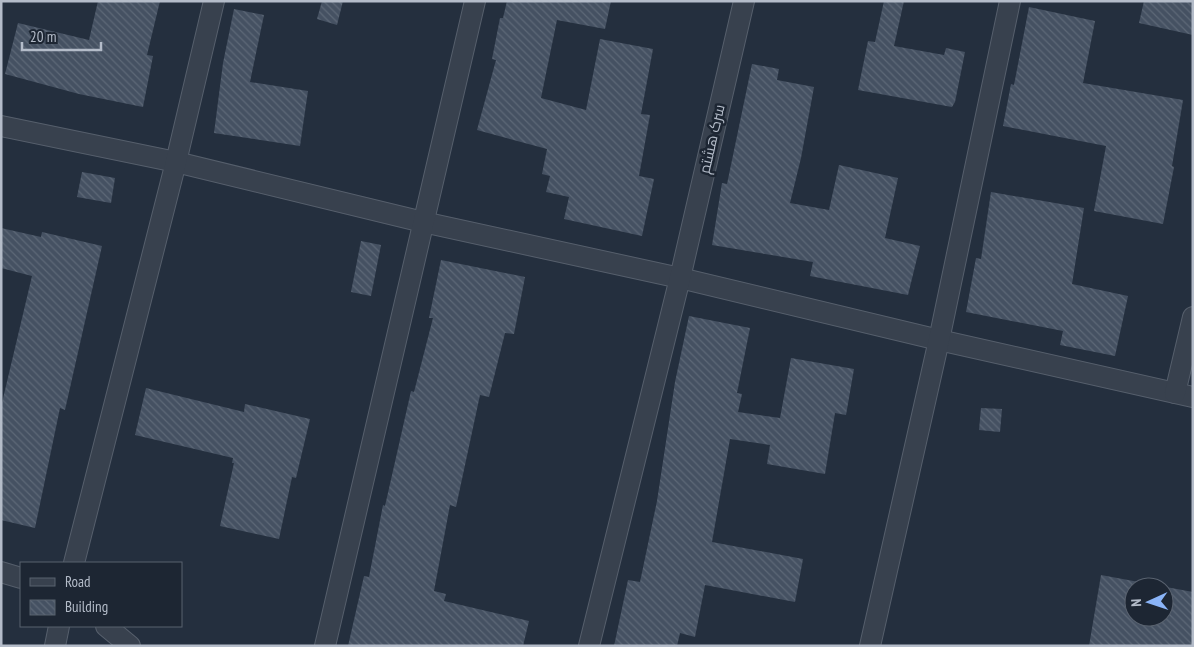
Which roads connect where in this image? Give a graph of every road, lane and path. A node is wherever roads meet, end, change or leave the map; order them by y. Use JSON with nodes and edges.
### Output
{"nodes":[{"id":1,"x":214,"y":1,"type":"edge"},
{"id":2,"x":476,"y":1,"type":"edge"},
{"id":3,"x":744,"y":1,"type":"edge"},
{"id":4,"x":1010,"y":1,"type":"edge"},
{"id":5,"x":1,"y":126,"type":"edge"},
{"id":6,"x":176,"y":162,"type":"junction"},
{"id":7,"x":423,"y":222,"type":"junction"},
{"id":8,"x":680,"y":278,"type":"junction"},
{"id":9,"x":1193,"y":317,"type":"edge"},
{"id":10,"x":939,"y":340,"type":"junction"},
{"id":11,"x":1184,"y":395,"type":"edge"},
{"id":12,"x":74,"y":562,"type":"edge"},
{"id":13,"x":1,"y":572,"type":"edge"},
{"id":14,"x":20,"y":578,"type":"edge"},
{"id":15,"x":59,"y":627,"type":"edge"},
{"id":16,"x":107,"y":627,"type":"edge"},
{"id":17,"x":55,"y":646,"type":"edge"},
{"id":18,"x":130,"y":646,"type":"edge"},
{"id":19,"x":325,"y":646,"type":"edge"},
{"id":20,"x":589,"y":646,"type":"edge"},
{"id":21,"x":870,"y":646,"type":"edge"}],
"edges":[{"from":1,"to":6,"type":"street"},
{"from":2,"to":7,"type":"street"},
{"from":3,"to":8,"type":"street","name":"سرک هشتم"},
{"from":4,"to":10,"type":"street"},
{"from":5,"to":6,"type":"street"},
{"from":6,"to":7,"type":"street"},
{"from":6,"to":12,"type":"street"},
{"from":7,"to":8,"type":"street"},
{"from":7,"to":19,"type":"street"},
{"from":8,"to":10,"type":"street"},
{"from":8,"to":20,"type":"street","name":"سرک هشتم"},
{"from":9,"to":11,"type":"street"},
{"from":10,"to":11,"type":"street"},
{"from":10,"to":21,"type":"street"},
{"from":13,"to":14,"type":"street"},
{"from":15,"to":17,"type":"street"},
{"from":16,"to":18,"type":"street"}]}
